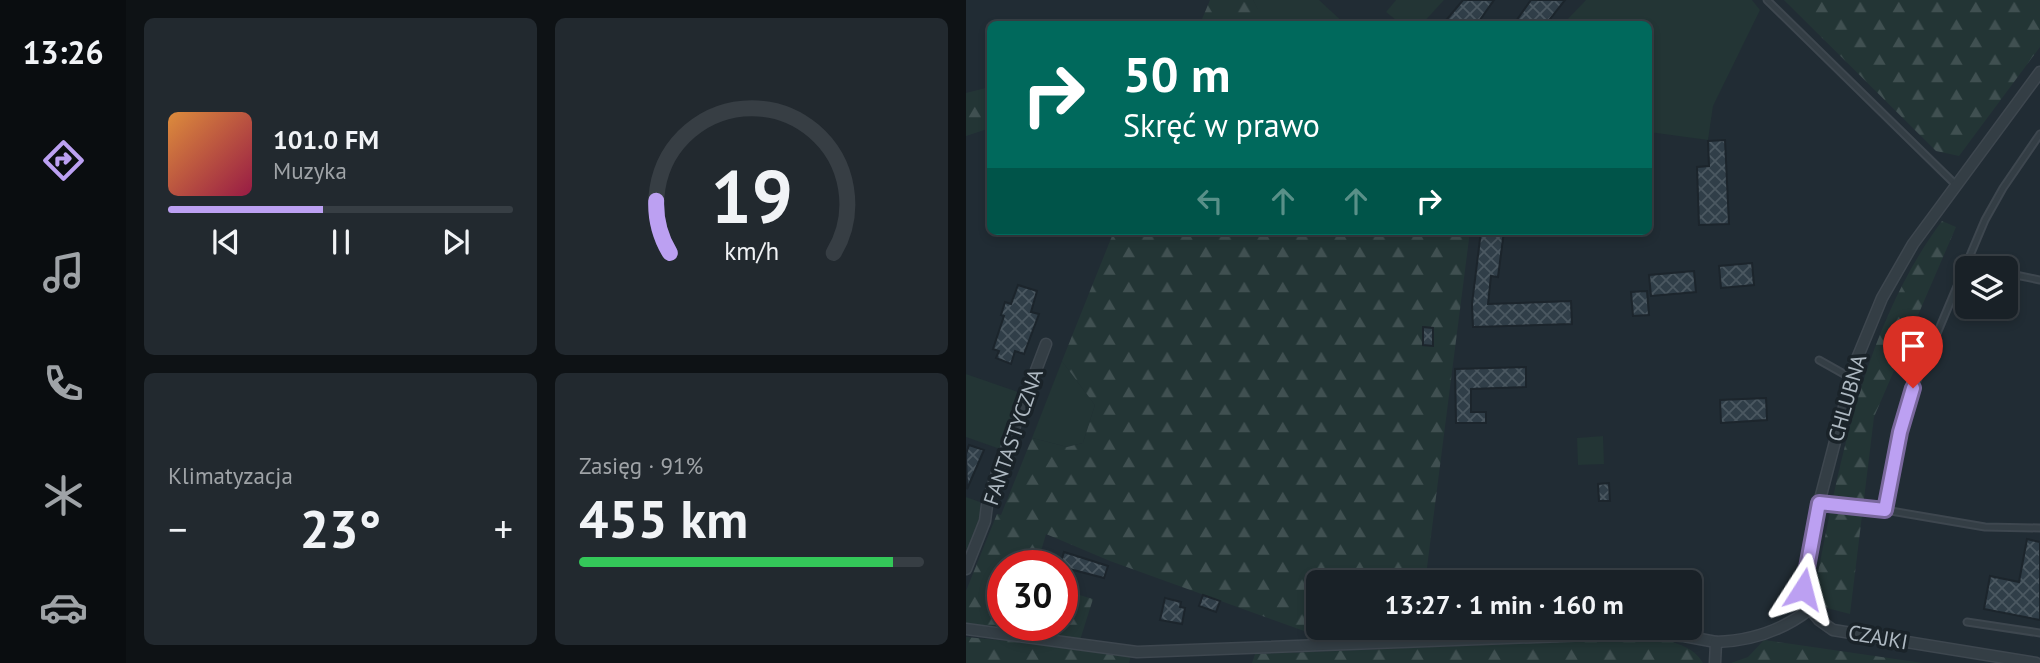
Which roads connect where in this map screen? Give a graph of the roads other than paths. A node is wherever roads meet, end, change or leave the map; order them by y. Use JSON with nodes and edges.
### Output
{"nodes":[{"id":1,"x":1767,"y":0,"type":"edge"},
{"id":2,"x":2040,"y":72,"type":"edge"},
{"id":3,"x":2040,"y":134,"type":"edge"},
{"id":4,"x":1956,"y":186,"type":"junction"},
{"id":5,"x":1970,"y":256,"type":"edge"},
{"id":6,"x":2018,"y":275,"type":"edge"},
{"id":7,"x":2040,"y":280,"type":"edge"},
{"id":8,"x":1955,"y":291,"type":"edge"},
{"id":9,"x":1046,"y":344,"type":"dead end"},
{"id":10,"x":1819,"y":360,"type":"dead end"},
{"id":11,"x":1851,"y":378,"type":"junction"},
{"id":12,"x":1819,"y":503,"type":"junction"},
{"id":13,"x":1885,"y":510,"type":"junction"},
{"id":14,"x":2040,"y":528,"type":"edge"},
{"id":15,"x":966,"y":569,"type":"edge"},
{"id":16,"x":1811,"y":609,"type":"junction"},
{"id":17,"x":1967,"y":622,"type":"dead end"},
{"id":18,"x":966,"y":629,"type":"edge"},
{"id":19,"x":2040,"y":633,"type":"edge"},
{"id":20,"x":1716,"y":642,"type":"junction"},
{"id":21,"x":1970,"y":658,"type":"edge"},
{"id":22,"x":1714,"y":663,"type":"edge"},
{"id":23,"x":2036,"y":663,"type":"edge"}],
"edges":[{"from":1,"to":4,"type":"lane"},
{"from":2,"to":4,"type":"street","name":"CHLUBNA"},
{"from":3,"to":5,"type":"lane"},
{"from":4,"to":11,"type":"street","name":"CHLUBNA"},
{"from":6,"to":7,"type":"lane"},
{"from":8,"to":13,"type":"lane"},
{"from":9,"to":15,"type":"street","name":"FANTASTYCZNA"},
{"from":10,"to":11,"type":"lane"},
{"from":11,"to":12,"type":"street","name":"CHLUBNA"},
{"from":12,"to":13,"type":"lane"},
{"from":12,"to":16,"type":"street","name":"CHLUBNA"},
{"from":13,"to":14,"type":"lane"},
{"from":16,"to":20,"type":"street"},
{"from":16,"to":21,"type":"street","name":"CZAJKI"},
{"from":17,"to":19,"type":"lane"},
{"from":18,"to":20,"type":"street"},
{"from":20,"to":22,"type":"street"},
{"from":21,"to":23,"type":"street","name":"CZAJKI"}]}
